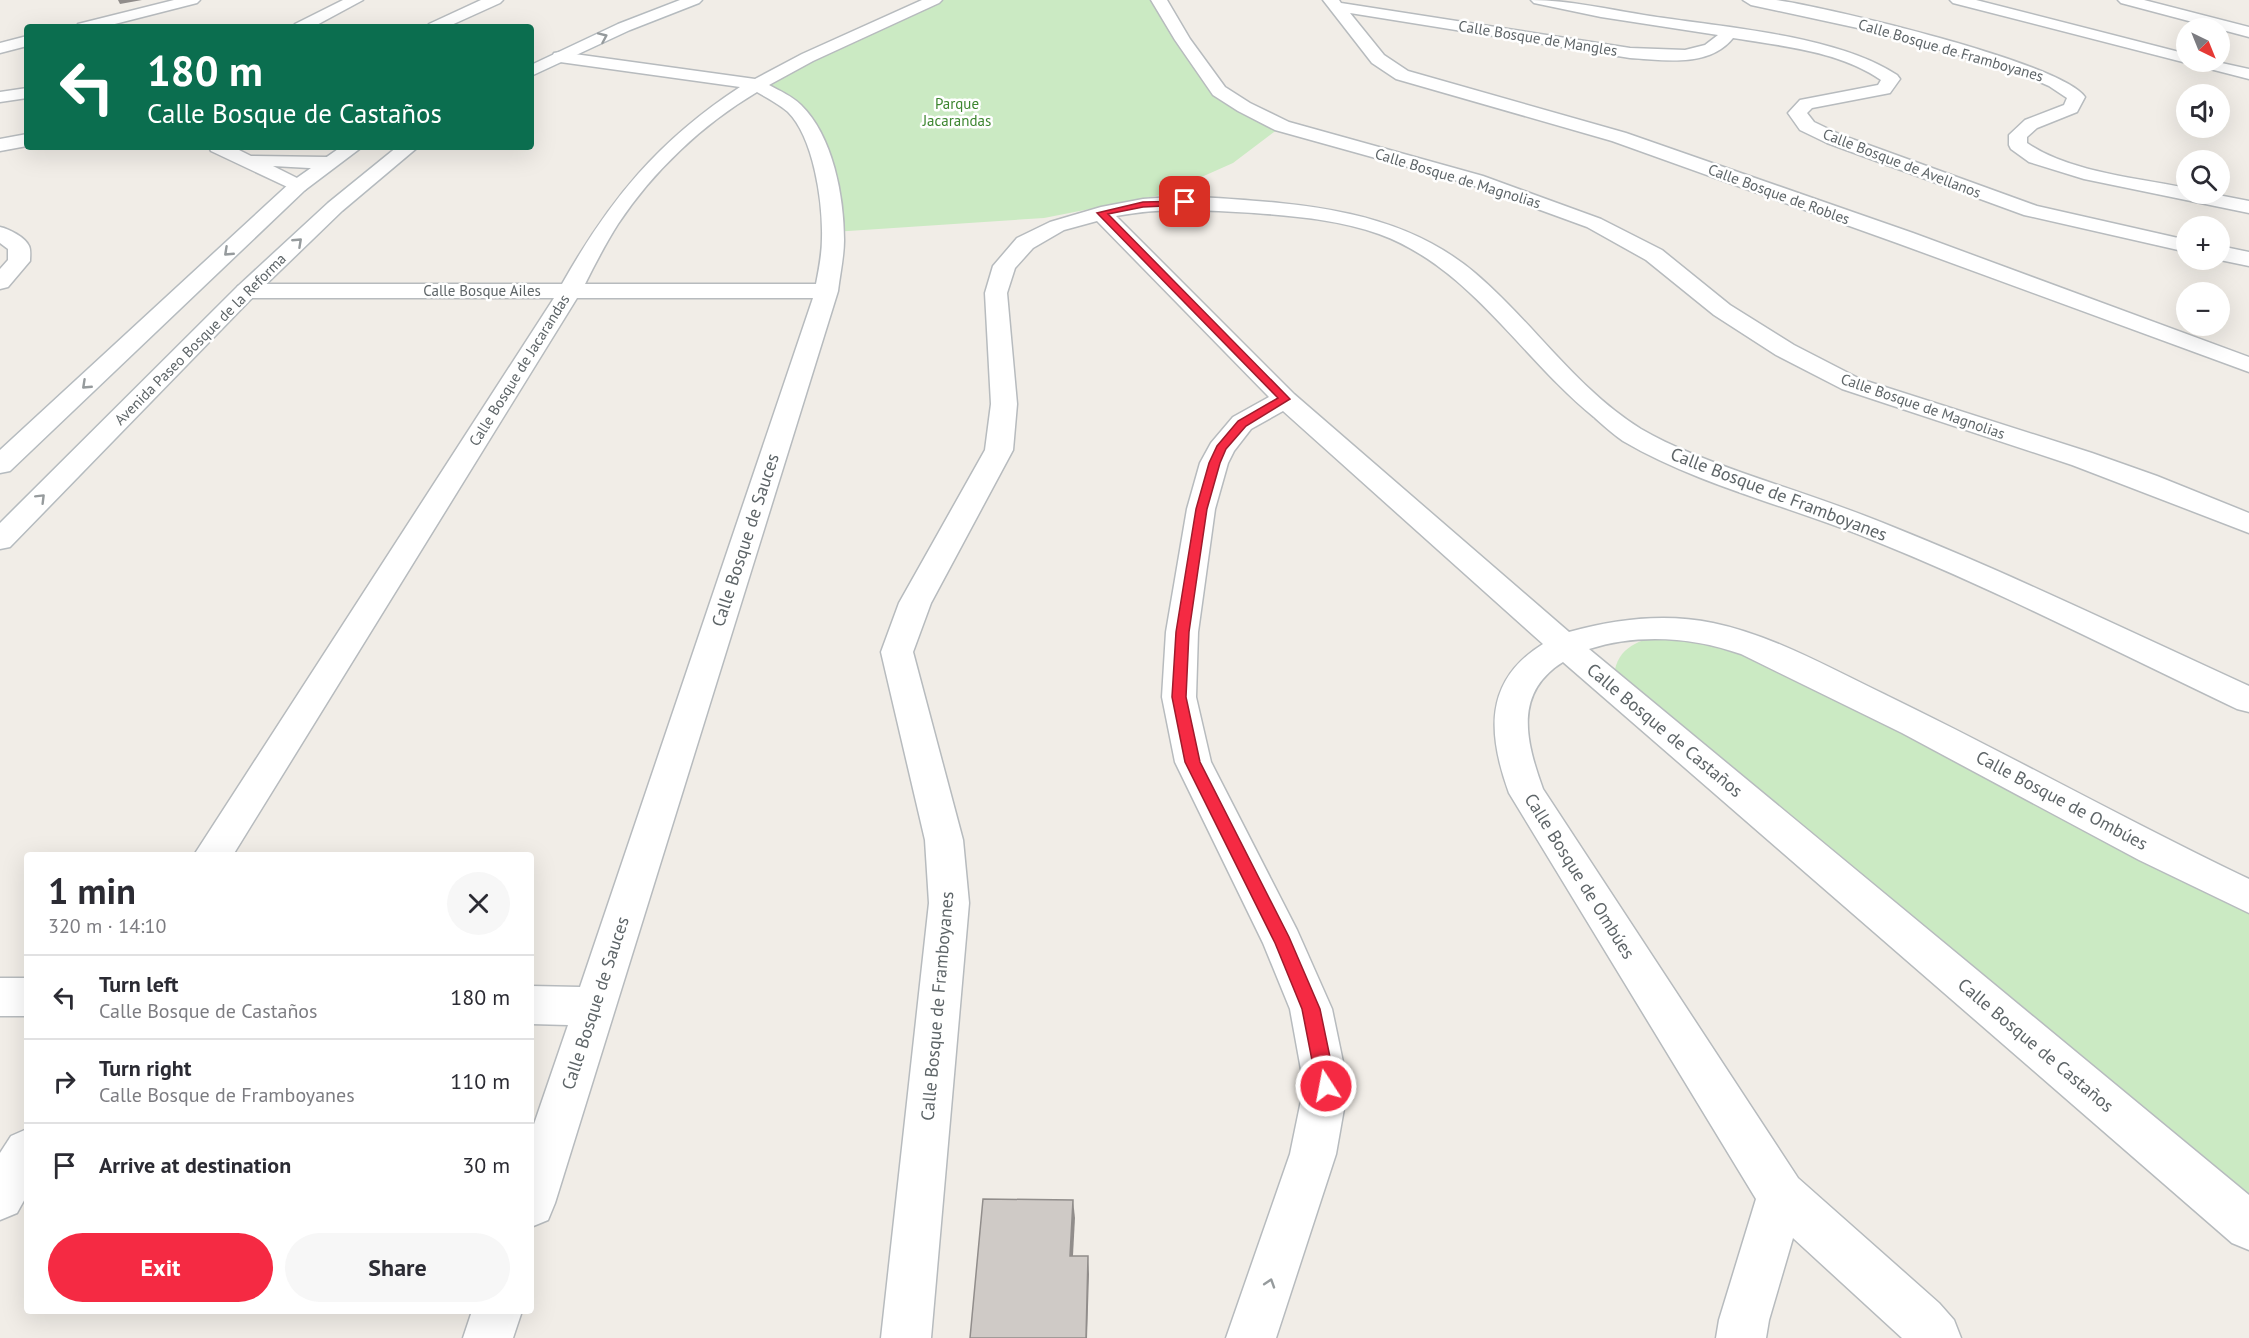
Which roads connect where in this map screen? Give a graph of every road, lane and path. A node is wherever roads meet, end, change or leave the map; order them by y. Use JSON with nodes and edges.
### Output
{"nodes":[{"id":1,"x":192,"y":0,"type":"edge"},
{"id":2,"x":355,"y":0,"type":"edge"},
{"id":3,"x":495,"y":0,"type":"edge"},
{"id":4,"x":694,"y":0,"type":"edge"},
{"id":5,"x":934,"y":0,"type":"edge"},
{"id":6,"x":1159,"y":0,"type":"edge"},
{"id":7,"x":1539,"y":0,"type":"edge"},
{"id":8,"x":1751,"y":0,"type":"edge"},
{"id":9,"x":1958,"y":0,"type":"edge"},
{"id":10,"x":2126,"y":0,"type":"edge"},
{"id":11,"x":1335,"y":3,"type":"edge"},
{"id":12,"x":2108,"y":3,"type":"dead end"},
{"id":13,"x":669,"y":4,"type":"edge"},
{"id":14,"x":101,"y":7,"type":"dead end"},
{"id":15,"x":128,"y":16,"type":"junction"},
{"id":16,"x":1413,"y":18,"type":"junction"},
{"id":17,"x":2176,"y":21,"type":"edge"},
{"id":18,"x":96,"y":24,"type":"edge"},
{"id":19,"x":150,"y":24,"type":"edge"},
{"id":20,"x":307,"y":24,"type":"edge"},
{"id":21,"x":441,"y":24,"type":"edge"},
{"id":22,"x":1355,"y":28,"type":"junction"},
{"id":23,"x":1730,"y":31,"type":"junction"},
{"id":24,"x":2249,"y":32,"type":"edge"},
{"id":25,"x":2230,"y":35,"type":"edge"},
{"id":26,"x":2249,"y":39,"type":"edge"},
{"id":27,"x":24,"y":42,"type":"edge"},
{"id":28,"x":0,"y":48,"type":"edge"},
{"id":29,"x":2176,"y":56,"type":"edge"},
{"id":30,"x":560,"y":57,"type":"junction"},
{"id":31,"x":534,"y":70,"type":"edge"},
{"id":32,"x":2230,"y":70,"type":"edge"},
{"id":33,"x":2249,"y":74,"type":"edge"},
{"id":34,"x":756,"y":84,"type":"junction"},
{"id":35,"x":24,"y":93,"type":"edge"},
{"id":36,"x":0,"y":97,"type":"edge"},
{"id":37,"x":24,"y":141,"type":"edge"},
{"id":38,"x":0,"y":145,"type":"edge"},
{"id":39,"x":225,"y":150,"type":"edge"},
{"id":40,"x":348,"y":150,"type":"edge"},
{"id":41,"x":405,"y":150,"type":"edge"},
{"id":42,"x":247,"y":160,"type":"junction"},
{"id":43,"x":327,"y":163,"type":"junction"},
{"id":44,"x":298,"y":186,"type":"junction"},
{"id":45,"x":2249,"y":207,"type":"edge"},
{"id":46,"x":1101,"y":213,"type":"junction"},
{"id":47,"x":2,"y":236,"type":"edge"},
{"id":48,"x":2176,"y":244,"type":"edge"},
{"id":49,"x":2230,"y":255,"type":"edge"},
{"id":50,"x":2249,"y":259,"type":"edge"},
{"id":51,"x":0,"y":282,"type":"edge"},
{"id":52,"x":570,"y":290,"type":"junction"},
{"id":53,"x":246,"y":291,"type":"junction"},
{"id":54,"x":826,"y":291,"type":"junction"},
{"id":55,"x":2249,"y":365,"type":"edge"},
{"id":56,"x":1285,"y":399,"type":"junction"},
{"id":57,"x":0,"y":465,"type":"edge"},
{"id":58,"x":2249,"y":524,"type":"edge"},
{"id":59,"x":0,"y":540,"type":"edge"},
{"id":60,"x":1565,"y":646,"type":"junction"},
{"id":61,"x":2249,"y":700,"type":"edge"},
{"id":62,"x":215,"y":852,"type":"edge"},
{"id":63,"x":2249,"y":897,"type":"edge"},
{"id":64,"x":0,"y":997,"type":"edge"},
{"id":65,"x":24,"y":997,"type":"edge"},
{"id":66,"x":534,"y":1005,"type":"edge"},
{"id":67,"x":594,"y":1006,"type":"junction"},
{"id":68,"x":24,"y":1157,"type":"edge"},
{"id":69,"x":534,"y":1194,"type":"edge"},
{"id":70,"x":1781,"y":1195,"type":"junction"},
{"id":71,"x":0,"y":1196,"type":"edge"},
{"id":72,"x":2249,"y":1226,"type":"edge"},
{"id":73,"x":495,"y":1314,"type":"edge"},
{"id":74,"x":488,"y":1338,"type":"edge"},
{"id":75,"x":906,"y":1338,"type":"edge"},
{"id":76,"x":1251,"y":1338,"type":"edge"},
{"id":77,"x":1740,"y":1338,"type":"edge"},
{"id":78,"x":1936,"y":1338,"type":"edge"}],
"edges":[{"from":1,"to":15,"type":"street"},
{"from":2,"to":20,"type":"street"},
{"from":3,"to":21,"type":"street"},
{"from":4,"to":13,"type":"street"},
{"from":5,"to":34,"type":"street","name":"Calle Bosque de Jacarandas"},
{"from":6,"to":58,"type":"street","name":"Calle Bosque de Magnolias"},
{"from":7,"to":23,"type":"street","name":"Calle Bosque de Avellanos"},
{"from":8,"to":45,"type":"street","name":"Calle Bosque de Framboyanes"},
{"from":9,"to":29,"type":"street"},
{"from":10,"to":24,"type":"street"},
{"from":11,"to":16,"type":"street","name":"Calle Bosque de Mangles"},
{"from":11,"to":22,"type":"street","name":"Calle Bosque de Robles"},
{"from":12,"to":17,"type":"street"},
{"from":30,"to":13,"type":"street","one_way":true},
{"from":14,"to":15,"type":"street"},
{"from":15,"to":18,"type":"street"},
{"from":15,"to":19,"type":"street"},
{"from":16,"to":22,"type":"street"},
{"from":16,"to":23,"type":"street","name":"Calle Bosque de Mangles"},
{"from":22,"to":55,"type":"street","name":"Calle Bosque de Robles"},
{"from":23,"to":48,"type":"street","name":"Calle Bosque de Avellanos"},
{"from":25,"to":26,"type":"street"},
{"from":27,"to":28,"type":"street"},
{"from":30,"to":31,"type":"street"},
{"from":30,"to":34,"type":"street","name":"Calle Bosque de Sauces"},
{"from":32,"to":33,"type":"street"},
{"from":34,"to":52,"type":"street","name":"Calle Bosque de Jacarandas"},
{"from":34,"to":54,"type":"street","name":"Calle Bosque de Sauces"},
{"from":35,"to":36,"type":"street"},
{"from":37,"to":38,"type":"street"},
{"from":39,"to":42,"type":"street"},
{"from":40,"to":43,"type":"street"},
{"from":53,"to":41,"type":"street","name":"Avenida Paseo Bosque de la Reforma","one_way":true},
{"from":42,"to":43,"type":"street"},
{"from":42,"to":44,"type":"street"},
{"from":43,"to":44,"type":"street"},
{"from":44,"to":57,"type":"street","one_way":true},
{"from":46,"to":56,"type":"street","name":"Calle Bosque de Castaños"},
{"from":46,"to":61,"type":"street","name":"Calle Bosque de Framboyanes"},
{"from":46,"to":75,"type":"street","name":"Calle Bosque de Framboyanes"},
{"from":47,"to":51,"type":"street"},
{"from":49,"to":50,"type":"street"},
{"from":52,"to":53,"type":"street","name":"Calle Bosque Ailes"},
{"from":52,"to":54,"type":"street","name":"Calle Bosque Ailes"},
{"from":52,"to":62,"type":"street","name":"Calle Bosque de Jacarandas"},
{"from":59,"to":53,"type":"street","name":"Avenida Paseo Bosque de la Reforma","one_way":true},
{"from":54,"to":67,"type":"street","name":"Calle Bosque de Sauces"},
{"from":56,"to":60,"type":"street","name":"Calle Bosque de Castaños"},
{"from":76,"to":56,"type":"street","one_way":true},
{"from":60,"to":63,"type":"street","name":"Calle Bosque de Ombúes"},
{"from":60,"to":70,"type":"street","name":"Calle Bosque de Ombúes"},
{"from":60,"to":72,"type":"street","name":"Calle Bosque de Castaños"},
{"from":64,"to":65,"type":"street"},
{"from":66,"to":67,"type":"street"},
{"from":67,"to":69,"type":"street","name":"Calle Bosque de Sauces"},
{"from":68,"to":71,"type":"street"},
{"from":70,"to":77,"type":"street"},
{"from":70,"to":78,"type":"street","name":"Calle Bosque de Ombúes"},
{"from":73,"to":74,"type":"street"}]}
